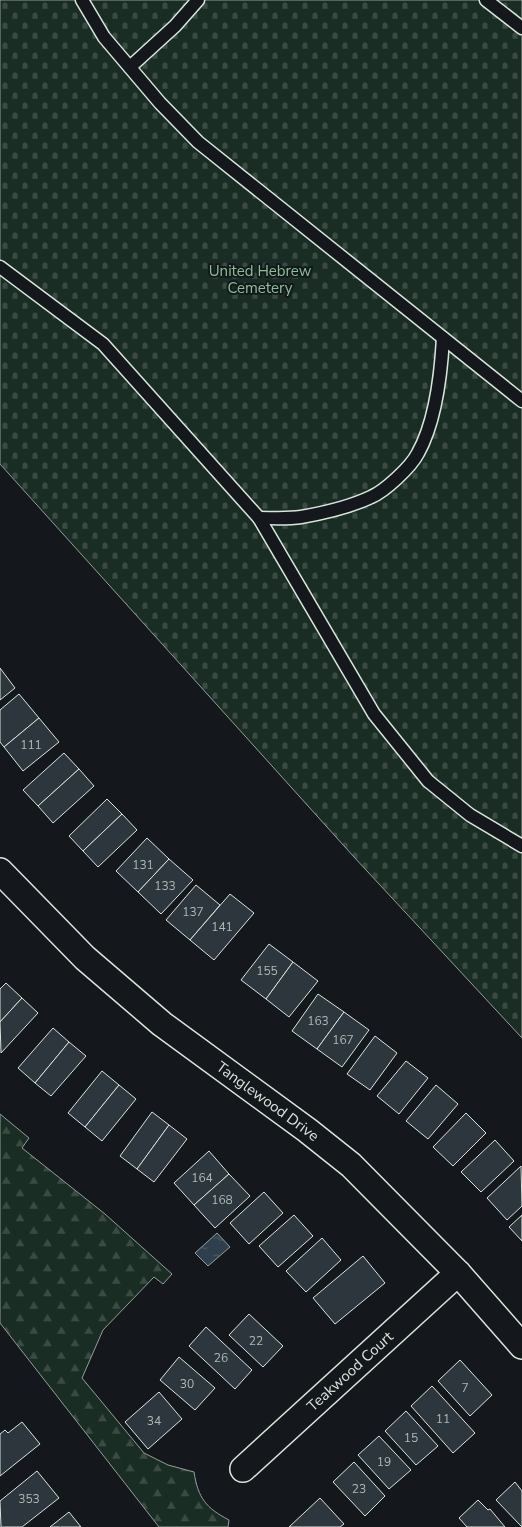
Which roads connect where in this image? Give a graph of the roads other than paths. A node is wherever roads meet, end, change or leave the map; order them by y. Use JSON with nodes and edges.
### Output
{"nodes":[{"id":1,"x":82,"y":0,"type":"edge"},
{"id":2,"x":198,"y":0,"type":"edge"},
{"id":3,"x":486,"y":0,"type":"edge"},
{"id":4,"x":522,"y":28,"type":"edge"},
{"id":5,"x":130,"y":67,"type":"junction"},
{"id":6,"x":0,"y":267,"type":"edge"},
{"id":7,"x":443,"y":338,"type":"junction"},
{"id":8,"x":522,"y":401,"type":"edge"},
{"id":9,"x":259,"y":518,"type":"junction"},
{"id":10,"x":522,"y":846,"type":"edge"},
{"id":11,"x":0,"y":871,"type":"edge"},
{"id":12,"x":458,"y":1273,"type":"junction"},
{"id":13,"x":522,"y":1346,"type":"edge"},
{"id":14,"x":243,"y":1469,"type":"dead end"}],
"edges":[{"from":1,"to":5,"type":"lane"},
{"from":2,"to":5,"type":"lane"},
{"from":3,"to":4,"type":"lane"},
{"from":5,"to":7,"type":"lane"},
{"from":6,"to":9,"type":"lane"},
{"from":7,"to":8,"type":"lane"},
{"from":7,"to":9,"type":"lane"},
{"from":9,"to":10,"type":"lane"},
{"from":11,"to":12,"type":"street","name":"Tanglewood Drive"},
{"from":12,"to":13,"type":"street","name":"Tanglewood Drive"},
{"from":12,"to":14,"type":"street","name":"Teakwood Court"}]}
